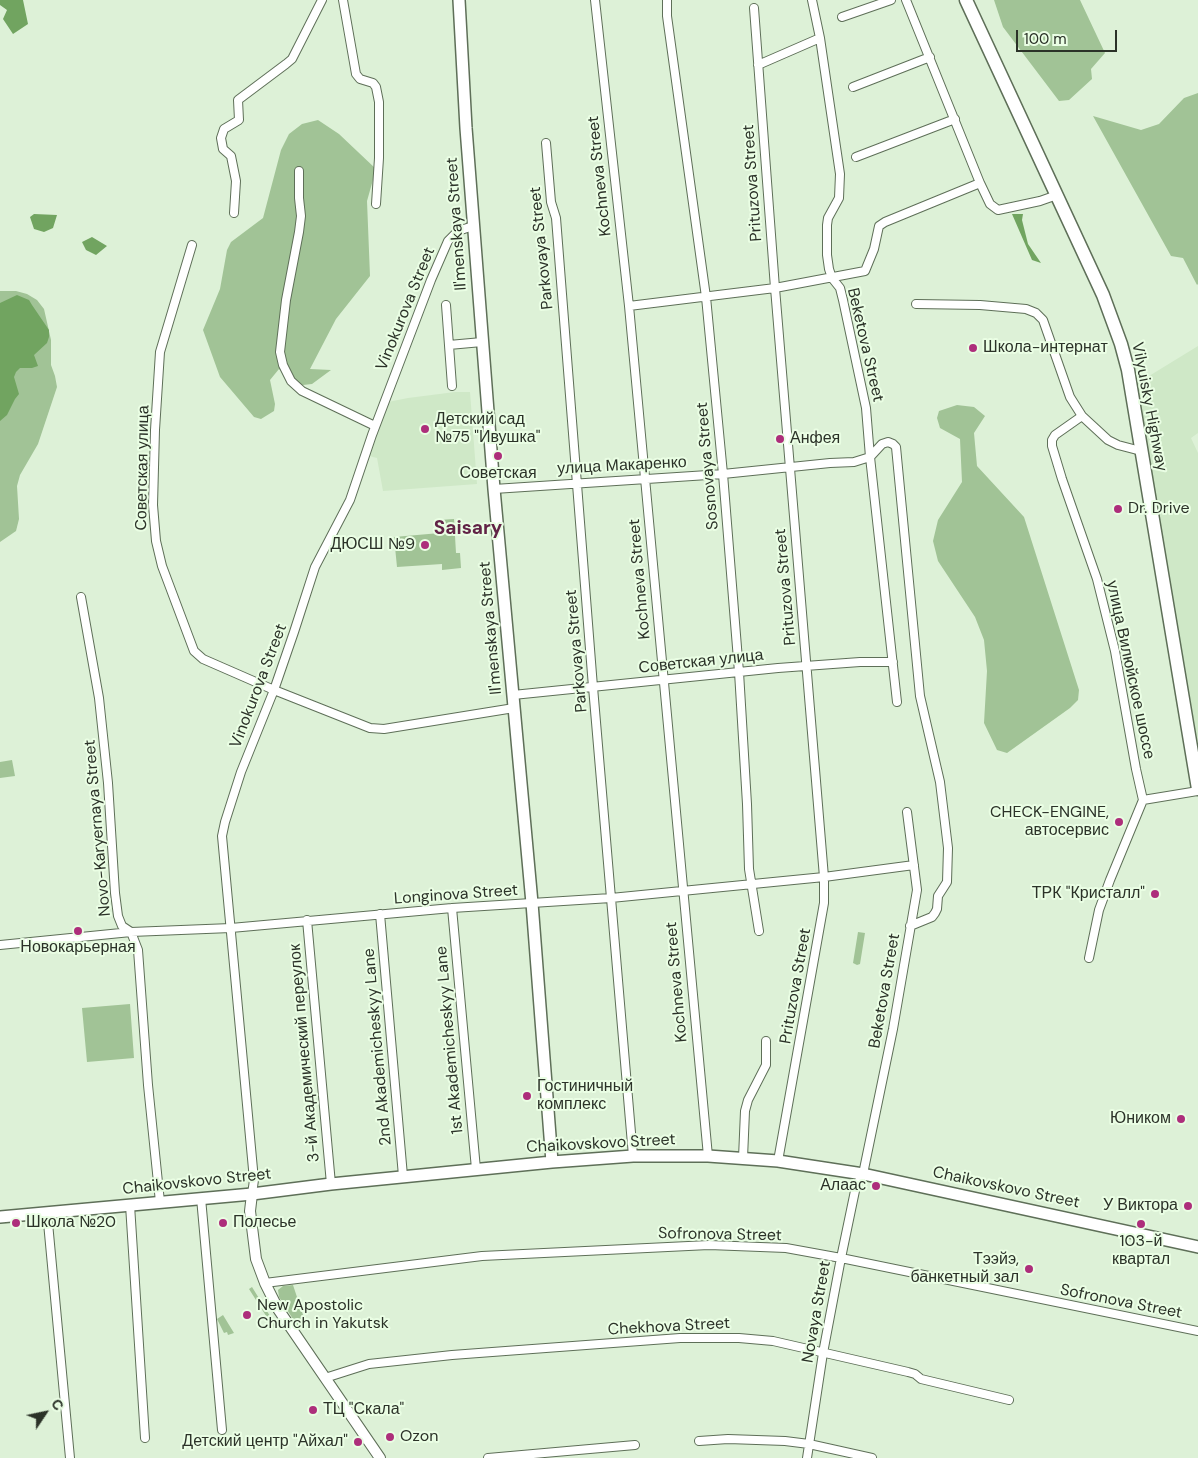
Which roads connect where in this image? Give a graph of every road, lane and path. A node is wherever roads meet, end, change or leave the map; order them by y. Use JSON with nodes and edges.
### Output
{"nodes":[{"id":1,"x":322,"y":0,"type":"edge"},
{"id":2,"x":343,"y":0,"type":"edge"},
{"id":3,"x":458,"y":0,"type":"edge"},
{"id":4,"x":595,"y":0,"type":"edge"},
{"id":5,"x":666,"y":0,"type":"edge"},
{"id":6,"x":812,"y":0,"type":"edge"},
{"id":7,"x":891,"y":0,"type":"edge"},
{"id":8,"x":906,"y":0,"type":"edge"},
{"id":9,"x":966,"y":0,"type":"edge"},
{"id":10,"x":754,"y":8,"type":"dead end"},
{"id":11,"x":842,"y":17,"type":"dead end"},
{"id":12,"x":820,"y":38,"type":"junction"},
{"id":13,"x":930,"y":57,"type":"junction"},
{"id":14,"x":758,"y":65,"type":"junction"},
{"id":15,"x":853,"y":87,"type":"dead end"},
{"id":16,"x":955,"y":119,"type":"junction"},
{"id":17,"x":546,"y":144,"type":"dead end"},
{"id":18,"x":856,"y":157,"type":"dead end"},
{"id":19,"x":299,"y":171,"type":"dead end"},
{"id":20,"x":980,"y":182,"type":"junction"},
{"id":21,"x":1056,"y":196,"type":"junction"},
{"id":22,"x":376,"y":204,"type":"dead end"},
{"id":23,"x":234,"y":213,"type":"dead end"},
{"id":24,"x":473,"y":226,"type":"junction"},
{"id":25,"x":192,"y":245,"type":"dead end"},
{"id":26,"x":832,"y":278,"type":"junction"},
{"id":27,"x":775,"y":288,"type":"junction"},
{"id":28,"x":706,"y":297,"type":"junction"},
{"id":29,"x":916,"y":304,"type":"dead end"},
{"id":30,"x":446,"y":305,"type":"dead end"},
{"id":31,"x":629,"y":306,"type":"junction"},
{"id":32,"x":482,"y":342,"type":"junction"},
{"id":33,"x":449,"y":346,"type":"junction"},
{"id":34,"x":452,"y":386,"type":"dead end"},
{"id":35,"x":1082,"y":416,"type":"junction"},
{"id":36,"x":375,"y":426,"type":"junction"},
{"id":37,"x":1141,"y":451,"type":"junction"},
{"id":38,"x":870,"y":457,"type":"junction"},
{"id":39,"x":790,"y":467,"type":"junction"},
{"id":40,"x":724,"y":474,"type":"junction"},
{"id":41,"x":645,"y":479,"type":"junction"},
{"id":42,"x":577,"y":482,"type":"junction"},
{"id":43,"x":494,"y":489,"type":"junction"},
{"id":44,"x":81,"y":596,"type":"dead end"},
{"id":45,"x":893,"y":662,"type":"junction"},
{"id":46,"x":807,"y":666,"type":"junction"},
{"id":47,"x":739,"y":672,"type":"junction"},
{"id":48,"x":662,"y":680,"type":"junction"},
{"id":49,"x":593,"y":687,"type":"junction"},
{"id":50,"x":274,"y":690,"type":"junction"},
{"id":51,"x":513,"y":695,"type":"junction"},
{"id":52,"x":897,"y":702,"type":"dead end"},
{"id":53,"x":514,"y":708,"type":"junction"},
{"id":54,"x":1198,"y":790,"type":"edge"},
{"id":55,"x":1143,"y":800,"type":"junction"},
{"id":56,"x":908,"y":812,"type":"dead end"},
{"id":57,"x":914,"y":865,"type":"junction"},
{"id":58,"x":824,"y":877,"type":"junction"},
{"id":59,"x":751,"y":884,"type":"junction"},
{"id":60,"x":683,"y":890,"type":"junction"},
{"id":61,"x":611,"y":898,"type":"junction"},
{"id":62,"x":532,"y":903,"type":"junction"},
{"id":63,"x":452,"y":908,"type":"junction"},
{"id":64,"x":380,"y":914,"type":"junction"},
{"id":65,"x":307,"y":920,"type":"junction"},
{"id":66,"x":910,"y":926,"type":"junction"},
{"id":67,"x":231,"y":928,"type":"junction"},
{"id":68,"x":759,"y":931,"type":"dead end"},
{"id":69,"x":131,"y":932,"type":"junction"},
{"id":70,"x":0,"y":945,"type":"edge"},
{"id":71,"x":1089,"y":958,"type":"dead end"},
{"id":72,"x":766,"y":1041,"type":"dead end"},
{"id":73,"x":633,"y":1156,"type":"junction"},
{"id":74,"x":708,"y":1156,"type":"junction"},
{"id":75,"x":743,"y":1158,"type":"junction"},
{"id":76,"x":778,"y":1161,"type":"junction"},
{"id":77,"x":552,"y":1162,"type":"junction"},
{"id":78,"x":476,"y":1170,"type":"junction"},
{"id":79,"x":863,"y":1174,"type":"junction"},
{"id":80,"x":403,"y":1176,"type":"junction"},
{"id":81,"x":331,"y":1184,"type":"junction"},
{"id":82,"x":252,"y":1194,"type":"junction"},
{"id":83,"x":201,"y":1198,"type":"junction"},
{"id":84,"x":160,"y":1202,"type":"junction"},
{"id":85,"x":130,"y":1206,"type":"junction"},
{"id":86,"x":47,"y":1212,"type":"junction"},
{"id":87,"x":0,"y":1217,"type":"edge"},
{"id":88,"x":1198,"y":1247,"type":"edge"},
{"id":89,"x":841,"y":1258,"type":"junction"},
{"id":90,"x":265,"y":1283,"type":"junction"},
{"id":91,"x":1198,"y":1331,"type":"edge"},
{"id":92,"x":823,"y":1353,"type":"junction"},
{"id":93,"x":325,"y":1378,"type":"junction"},
{"id":94,"x":1009,"y":1400,"type":"dead end"},
{"id":95,"x":222,"y":1430,"type":"dead end"},
{"id":96,"x":145,"y":1438,"type":"dead end"},
{"id":97,"x":699,"y":1440,"type":"dead end"},
{"id":98,"x":810,"y":1444,"type":"junction"},
{"id":99,"x":635,"y":1445,"type":"dead end"},
{"id":100,"x":70,"y":1458,"type":"edge"},
{"id":101,"x":380,"y":1458,"type":"edge"},
{"id":102,"x":488,"y":1458,"type":"edge"},
{"id":103,"x":807,"y":1458,"type":"edge"},
{"id":104,"x":872,"y":1458,"type":"edge"}],
"edges":[{"from":1,"to":23,"type":"street"},
{"from":2,"to":22,"type":"street"},
{"from":3,"to":24,"type":"main road","name":"Il'menskaya Street"},
{"from":4,"to":31,"type":"street","name":"Kochneva Street"},
{"from":5,"to":28,"type":"street","name":"Sosnovaya Street"},
{"from":6,"to":12,"type":"street","name":"Beketova Street"},
{"from":7,"to":11,"type":"street"},
{"from":8,"to":13,"type":"street"},
{"from":9,"to":21,"type":"main road","name":"Vilyuisky Highway"},
{"from":10,"to":14,"type":"street","name":"Prituzova Street"},
{"from":12,"to":14,"type":"street"},
{"from":12,"to":26,"type":"street","name":"Beketova Street"},
{"from":13,"to":15,"type":"street"},
{"from":13,"to":16,"type":"street"},
{"from":14,"to":27,"type":"street","name":"Prituzova Street"},
{"from":16,"to":18,"type":"street"},
{"from":16,"to":20,"type":"street"},
{"from":17,"to":42,"type":"street","name":"Parkovaya Street"},
{"from":19,"to":36,"type":"street"},
{"from":20,"to":21,"type":"street"},
{"from":20,"to":26,"type":"street"},
{"from":21,"to":37,"type":"main road","name":"Vilyuisky Highway"},
{"from":24,"to":32,"type":"main road","name":"Il'menskaya Street"},
{"from":24,"to":36,"type":"street","name":"Vinokurova Street"},
{"from":25,"to":50,"type":"street","name":"Советская улица"},
{"from":26,"to":27,"type":"street"},
{"from":26,"to":38,"type":"street","name":"Beketova Street"},
{"from":27,"to":28,"type":"street"},
{"from":27,"to":39,"type":"street","name":"Prituzova Street"},
{"from":28,"to":31,"type":"street"},
{"from":28,"to":40,"type":"street","name":"Sosnovaya Street"},
{"from":29,"to":35,"type":"street"},
{"from":30,"to":33,"type":"street"},
{"from":31,"to":41,"type":"street","name":"Kochneva Street"},
{"from":32,"to":33,"type":"street"},
{"from":32,"to":43,"type":"main road","name":"Il'menskaya Street"},
{"from":33,"to":34,"type":"street"},
{"from":35,"to":37,"type":"street"},
{"from":35,"to":55,"type":"street","name":"улица Вилюйское шоссе"},
{"from":36,"to":50,"type":"street","name":"Vinokurova Street"},
{"from":37,"to":54,"type":"main road","name":"Vilyuisky Highway"},
{"from":38,"to":39,"type":"street","name":"улица Макаренко"},
{"from":38,"to":45,"type":"street","name":"Beketova Street"},
{"from":38,"to":66,"type":"street"},
{"from":39,"to":40,"type":"street","name":"улица Макаренко"},
{"from":39,"to":46,"type":"street","name":"Prituzova Street"},
{"from":40,"to":41,"type":"street","name":"улица Макаренко"},
{"from":40,"to":47,"type":"street","name":"Sosnovaya Street"},
{"from":41,"to":42,"type":"street","name":"улица Макаренко"},
{"from":41,"to":48,"type":"street","name":"Kochneva Street"},
{"from":42,"to":43,"type":"street","name":"улица Макаренко"},
{"from":42,"to":49,"type":"street","name":"Parkovaya Street"},
{"from":43,"to":51,"type":"main road","name":"Il'menskaya Street"},
{"from":44,"to":69,"type":"street","name":"Novo-Karyernaya Street"},
{"from":45,"to":46,"type":"street","name":"Советская улица"},
{"from":45,"to":52,"type":"street","name":"Beketova Street"},
{"from":46,"to":47,"type":"street","name":"Советская улица"},
{"from":46,"to":58,"type":"street","name":"Prituzova Street"},
{"from":47,"to":48,"type":"street","name":"Советская улица"},
{"from":47,"to":59,"type":"street","name":"Sosnovaya Street"},
{"from":48,"to":49,"type":"street","name":"Советская улица"},
{"from":48,"to":60,"type":"street","name":"Kochneva Street"},
{"from":49,"to":51,"type":"street","name":"Советская улица"},
{"from":49,"to":61,"type":"street","name":"Parkovaya Street"},
{"from":50,"to":53,"type":"street","name":"Советская улица"},
{"from":50,"to":67,"type":"street","name":"Vinokurova Street"},
{"from":51,"to":53,"type":"main road","name":"Il'menskaya Street"},
{"from":53,"to":62,"type":"main road","name":"Il'menskaya Street"},
{"from":54,"to":55,"type":"street"},
{"from":55,"to":71,"type":"street"},
{"from":56,"to":57,"type":"street","name":"Beketova Street"},
{"from":57,"to":58,"type":"street","name":"Longinova Street"},
{"from":57,"to":66,"type":"street","name":"Beketova Street"},
{"from":58,"to":59,"type":"street","name":"Longinova Street"},
{"from":58,"to":76,"type":"street","name":"Prituzova Street"},
{"from":59,"to":60,"type":"street","name":"Longinova Street"},
{"from":59,"to":68,"type":"street","name":"Sosnovaya Street"},
{"from":60,"to":61,"type":"street","name":"Longinova Street"},
{"from":60,"to":74,"type":"street","name":"Kochneva Street"},
{"from":61,"to":62,"type":"street","name":"Longinova Street"},
{"from":61,"to":73,"type":"street","name":"Parkovaya Street"},
{"from":62,"to":63,"type":"street","name":"Longinova Street"},
{"from":62,"to":77,"type":"main road","name":"Il'menskaya Street"},
{"from":63,"to":64,"type":"street","name":"Longinova Street"},
{"from":63,"to":78,"type":"street","name":"1st Akademicheskyy Lane"},
{"from":64,"to":65,"type":"street","name":"Longinova Street"},
{"from":64,"to":80,"type":"street","name":"2nd Akademicheskyy Lane"},
{"from":65,"to":67,"type":"street","name":"Longinova Street"},
{"from":65,"to":81,"type":"street","name":"3-й Академический переулок"},
{"from":66,"to":79,"type":"street","name":"Beketova Street"},
{"from":67,"to":69,"type":"street","name":"Longinova Street"},
{"from":67,"to":82,"type":"street","name":"Vinokurova Street"},
{"from":69,"to":70,"type":"street","name":"Longinova Street"},
{"from":69,"to":84,"type":"street","name":"Novo-Karyernaya Street"},
{"from":72,"to":75,"type":"street"},
{"from":73,"to":74,"type":"main road","name":"Chaikovskovo Street"},
{"from":73,"to":77,"type":"main road","name":"Chaikovskovo Street"},
{"from":74,"to":75,"type":"main road","name":"Chaikovskovo Street"},
{"from":75,"to":76,"type":"main road","name":"Chaikovskovo Street"},
{"from":76,"to":79,"type":"main road","name":"Chaikovskovo Street"},
{"from":77,"to":78,"type":"main road","name":"Chaikovskovo Street"},
{"from":78,"to":80,"type":"main road","name":"Chaikovskovo Street"},
{"from":79,"to":88,"type":"main road","name":"Chaikovskovo Street"},
{"from":79,"to":89,"type":"street","name":"Novaya Street"},
{"from":80,"to":81,"type":"main road","name":"Chaikovskovo Street"},
{"from":81,"to":82,"type":"main road","name":"Chaikovskovo Street"},
{"from":82,"to":83,"type":"main road","name":"Chaikovskovo Street"},
{"from":82,"to":90,"type":"street"},
{"from":83,"to":84,"type":"main road","name":"Chaikovskovo Street"},
{"from":83,"to":95,"type":"street"},
{"from":84,"to":85,"type":"main road","name":"Chaikovskovo Street"},
{"from":85,"to":86,"type":"main road","name":"Chaikovskovo Street"},
{"from":85,"to":96,"type":"street"},
{"from":86,"to":87,"type":"main road","name":"Chaikovskovo Street"},
{"from":86,"to":100,"type":"street"},
{"from":89,"to":90,"type":"street","name":"Sofronova Street"},
{"from":89,"to":91,"type":"street","name":"Sofronova Street"},
{"from":89,"to":92,"type":"street","name":"Novaya Street"},
{"from":90,"to":93,"type":"street"},
{"from":92,"to":93,"type":"street","name":"Chekhova Street"},
{"from":92,"to":94,"type":"street","name":"Chekhova Street"},
{"from":92,"to":98,"type":"street","name":"Novaya Street"},
{"from":93,"to":101,"type":"street"},
{"from":97,"to":98,"type":"street"},
{"from":98,"to":103,"type":"street","name":"Novaya Street"},
{"from":98,"to":104,"type":"street"},
{"from":99,"to":102,"type":"street"}]}
